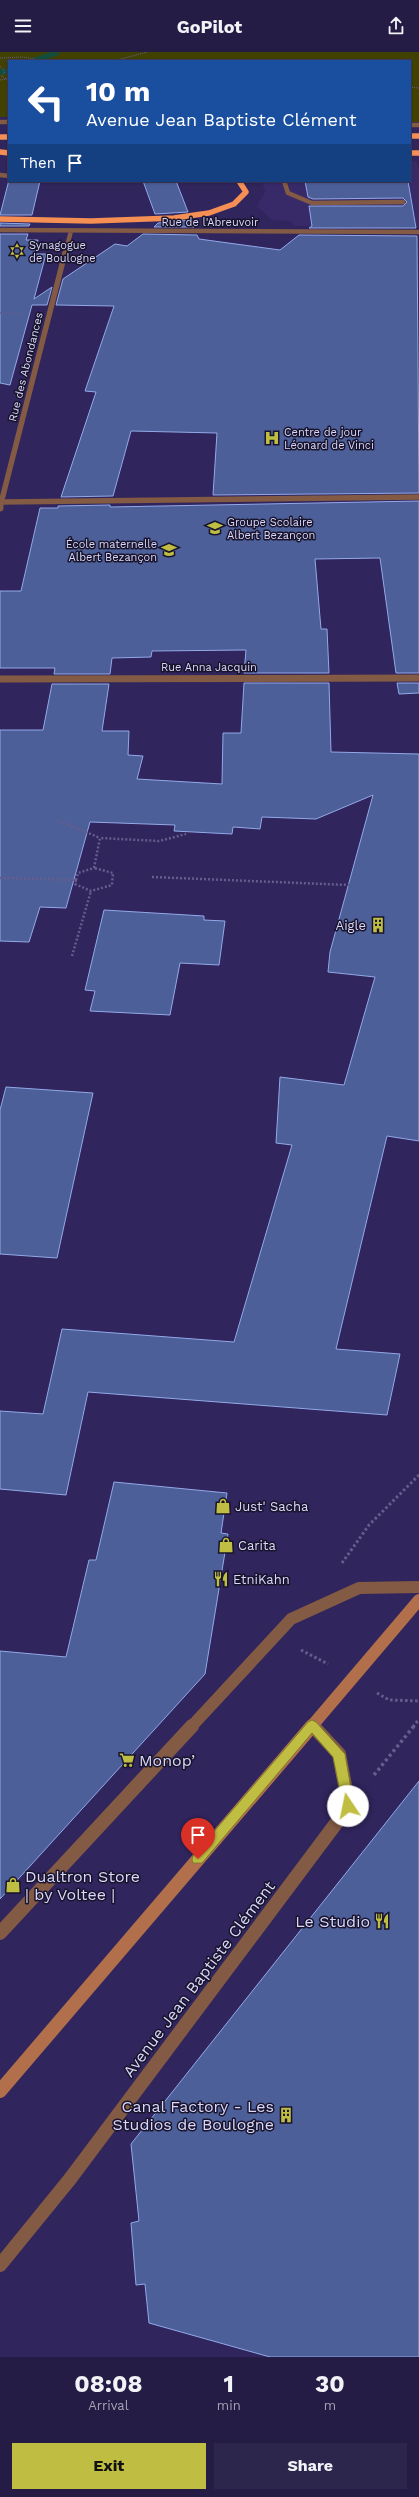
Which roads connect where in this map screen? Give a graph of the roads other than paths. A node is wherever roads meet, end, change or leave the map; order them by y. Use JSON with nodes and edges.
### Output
{"nodes":[{"id":1,"x":240,"y":182,"type":"edge"},
{"id":2,"x":284,"y":182,"type":"edge"},
{"id":3,"x":403,"y":202,"type":"dead end"},
{"id":4,"x":0,"y":219,"type":"edge"},
{"id":5,"x":0,"y":230,"type":"edge"},
{"id":6,"x":71,"y":231,"type":"junction"},
{"id":7,"x":419,"y":232,"type":"edge"},
{"id":8,"x":419,"y":497,"type":"edge"},
{"id":9,"x":1,"y":505,"type":"edge"},
{"id":10,"x":419,"y":678,"type":"edge"},
{"id":11,"x":0,"y":679,"type":"edge"},
{"id":12,"x":419,"y":1587,"type":"edge"},
{"id":13,"x":419,"y":1600,"type":"edge"},
{"id":14,"x":312,"y":1725,"type":"junction"},
{"id":15,"x":0,"y":1933,"type":"edge"},
{"id":16,"x":0,"y":2091,"type":"edge"},
{"id":17,"x":0,"y":2265,"type":"edge"}],
"edges":[{"from":1,"to":4,"type":"highway"},
{"from":2,"to":3,"type":"street"},
{"from":5,"to":6,"type":"street","name":"Rue de l'Abreuvoir"},
{"from":6,"to":7,"type":"street","name":"Rue de l'Abreuvoir"},
{"from":6,"to":9,"type":"street","name":"Rue des Abondances"},
{"from":8,"to":9,"type":"street"},
{"from":10,"to":11,"type":"street","name":"Rue Anna Jacquin"},
{"from":12,"to":15,"type":"street"},
{"from":13,"to":14,"type":"main road"},
{"from":14,"to":16,"type":"main road"},
{"from":14,"to":17,"type":"street","name":"Avenue Jean Baptiste Clément"}]}
